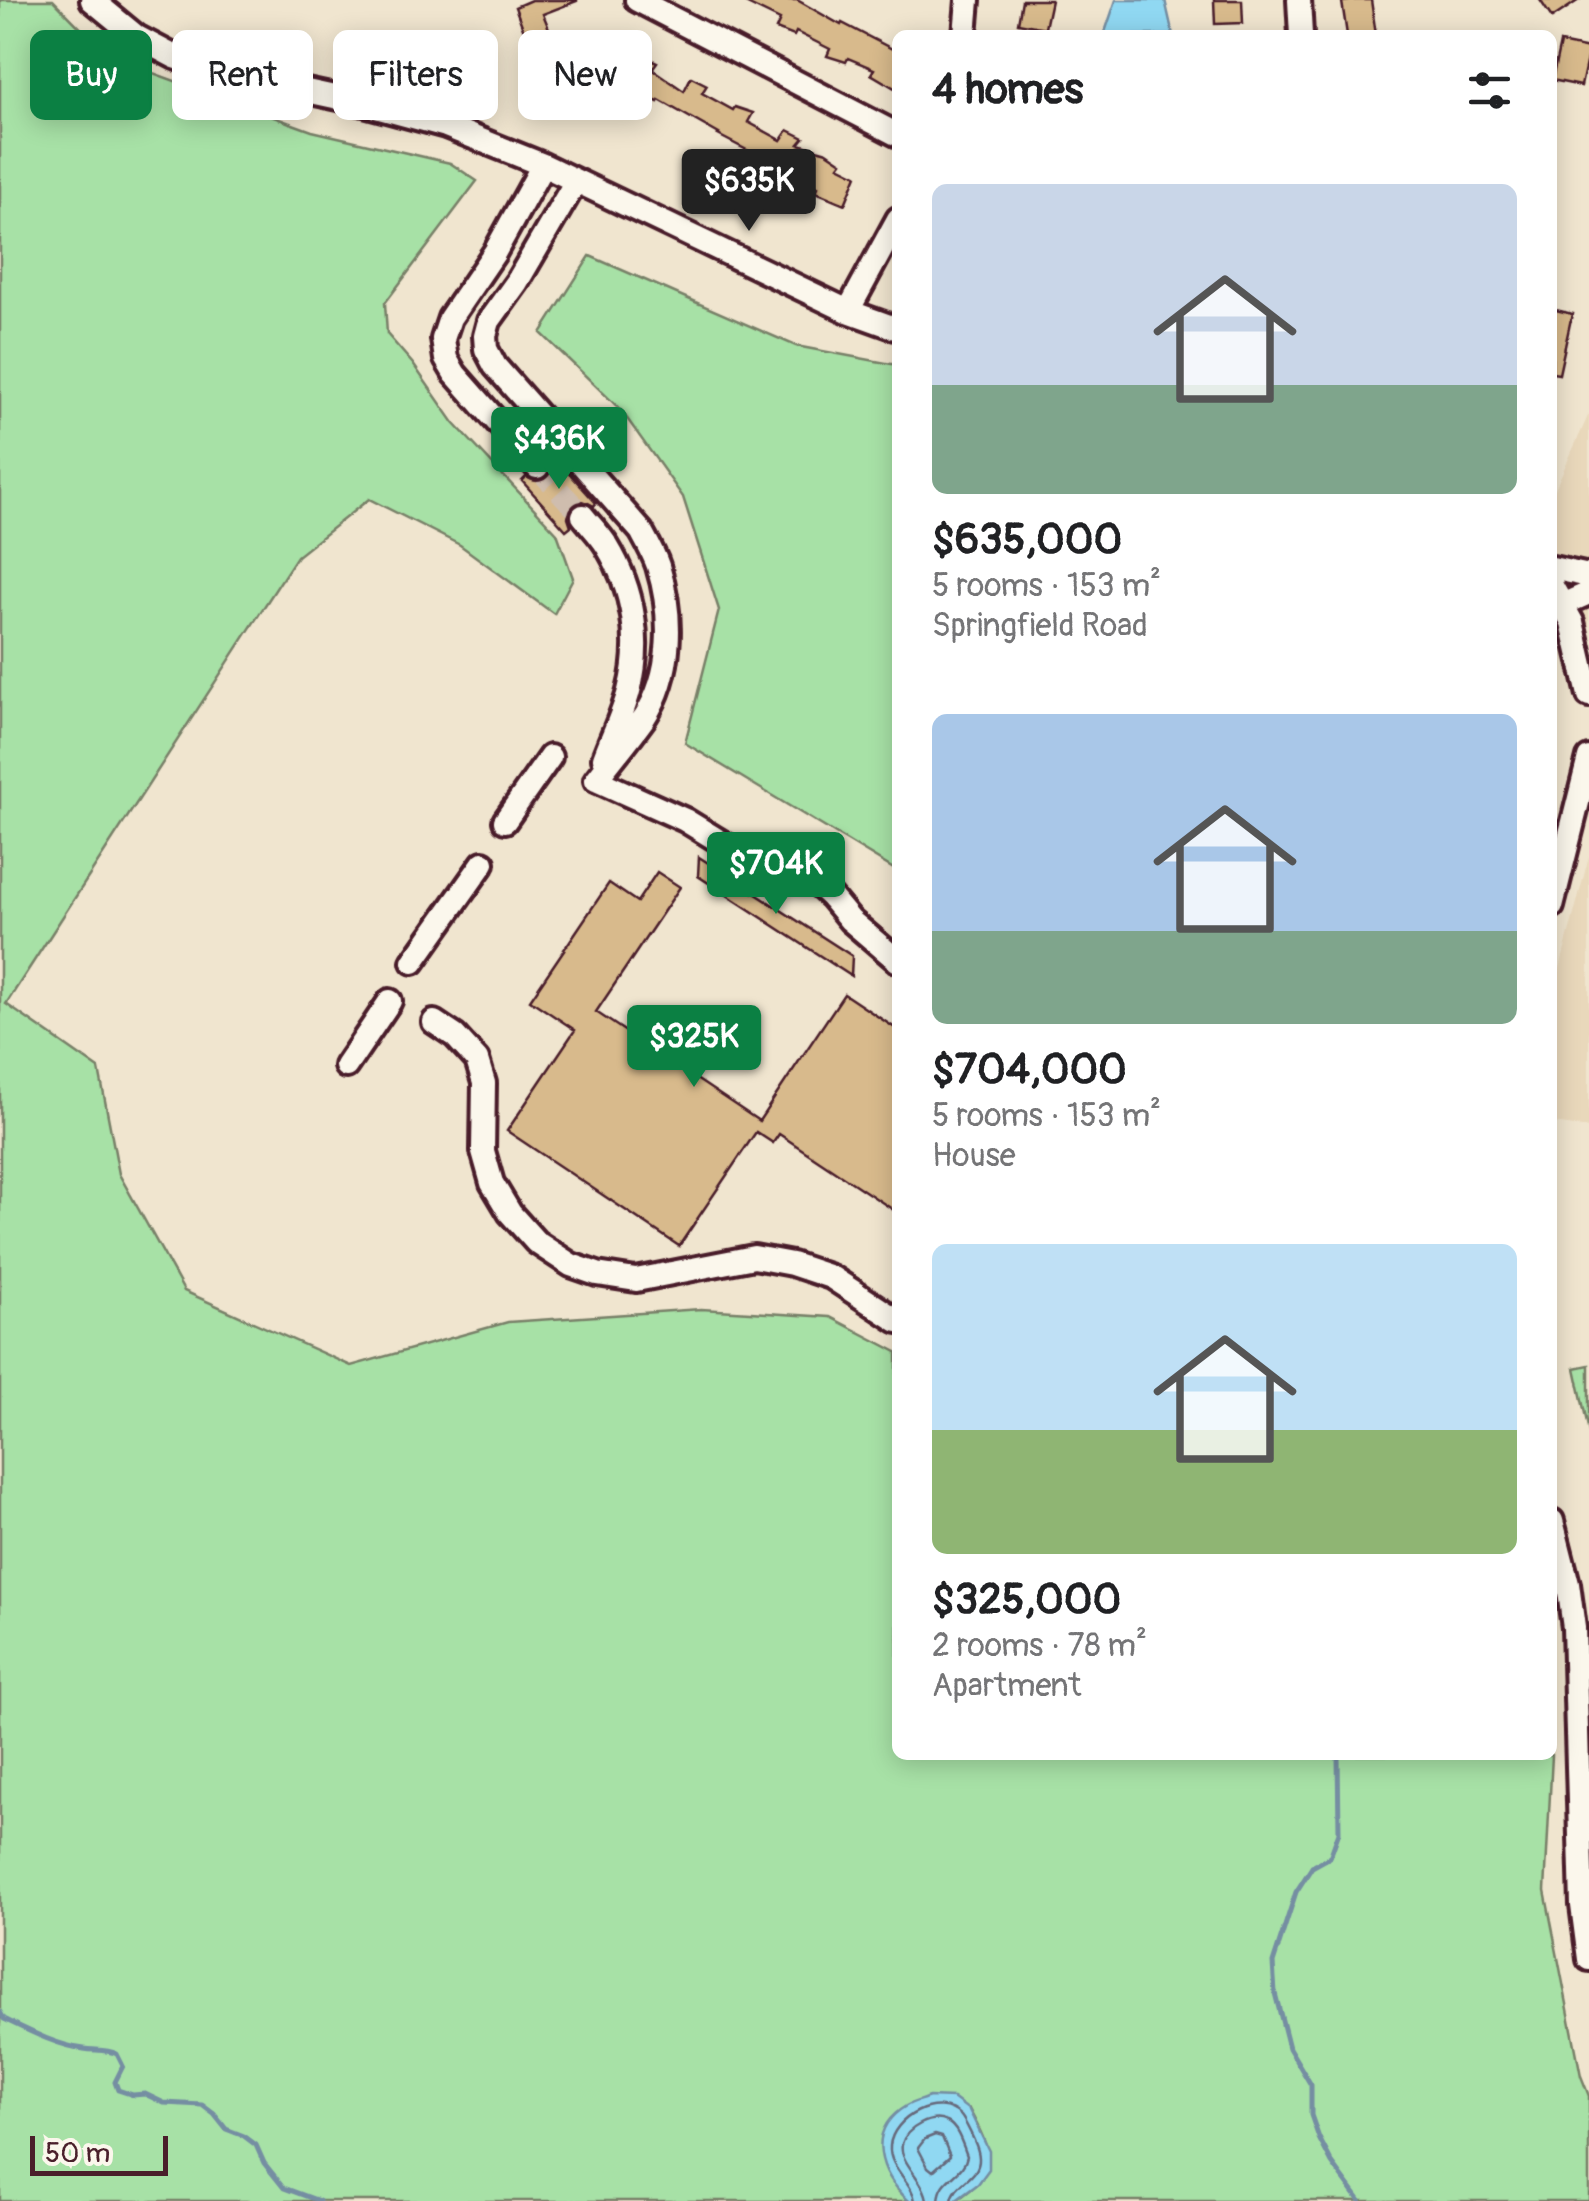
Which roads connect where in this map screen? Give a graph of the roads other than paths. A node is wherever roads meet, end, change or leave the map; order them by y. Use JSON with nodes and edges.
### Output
{"nodes":[{"id":1,"x":92,"y":0,"type":"edge"},
{"id":2,"x":638,"y":0,"type":"edge"},
{"id":3,"x":968,"y":0,"type":"edge"},
{"id":4,"x":1299,"y":0,"type":"edge"},
{"id":5,"x":965,"y":30,"type":"edge"},
{"id":6,"x":1301,"y":30,"type":"edge"},
{"id":7,"x":892,"y":132,"type":"edge"},
{"id":8,"x":543,"y":166,"type":"junction"},
{"id":9,"x":576,"y":181,"type":"junction"},
{"id":10,"x":892,"y":230,"type":"edge"},
{"id":11,"x":848,"y":310,"type":"junction"},
{"id":12,"x":892,"y":327,"type":"edge"},
{"id":13,"x":486,"y":349,"type":"junction"},
{"id":14,"x":446,"y":359,"type":"junction"},
{"id":15,"x":537,"y":468,"type":"tunnel mouth"},
{"id":16,"x":582,"y":516,"type":"tunnel mouth"},
{"id":17,"x":1557,"y":569,"type":"edge"},
{"id":18,"x":1589,"y":576,"type":"edge"},
{"id":19,"x":1589,"y":592,"type":"edge"},
{"id":20,"x":1558,"y":595,"type":"edge"},
{"id":21,"x":1587,"y":662,"type":"edge"},
{"id":22,"x":1589,"y":695,"type":"edge"},
{"id":23,"x":550,"y":757,"type":"dead end"},
{"id":24,"x":1589,"y":758,"type":"edge"},
{"id":25,"x":596,"y":780,"type":"junction"},
{"id":26,"x":505,"y":821,"type":"dead end"},
{"id":27,"x":482,"y":863,"type":"dead end"},
{"id":28,"x":1557,"y":886,"type":"edge"},
{"id":29,"x":892,"y":956,"type":"edge"},
{"id":30,"x":413,"y":962,"type":"dead end"},
{"id":31,"x":390,"y":1001,"type":"dead end"},
{"id":32,"x":434,"y":1022,"type":"dead end"},
{"id":33,"x":346,"y":1066,"type":"dead end"},
{"id":34,"x":892,"y":1317,"type":"edge"},
{"id":35,"x":1557,"y":1540,"type":"edge"},
{"id":36,"x":1584,"y":1718,"type":"edge"},
{"id":37,"x":1589,"y":1960,"type":"edge"}],
"edges":[{"from":1,"to":8,"type":"street"},
{"from":2,"to":7,"type":"street"},
{"from":3,"to":5,"type":"street"},
{"from":4,"to":6,"type":"street"},
{"from":8,"to":9,"type":"street"},
{"from":8,"to":14,"type":"street"},
{"from":9,"to":11,"type":"street"},
{"from":9,"to":13,"type":"street"},
{"from":10,"to":11,"type":"street"},
{"from":11,"to":12,"type":"street"},
{"from":13,"to":14,"type":"street"},
{"from":13,"to":25,"type":"street"},
{"from":14,"to":15,"type":"street"},
{"from":16,"to":25,"type":"street"},
{"from":17,"to":18,"type":"street"},
{"from":19,"to":20,"type":"street"},
{"from":20,"to":21,"type":"street"},
{"from":21,"to":22,"type":"street"},
{"from":23,"to":26,"type":"street"},
{"from":24,"to":28,"type":"street"},
{"from":25,"to":29,"type":"street"},
{"from":27,"to":30,"type":"street"},
{"from":31,"to":33,"type":"street"},
{"from":32,"to":34,"type":"street"},
{"from":35,"to":36,"type":"street"},
{"from":36,"to":37,"type":"street"}]}
